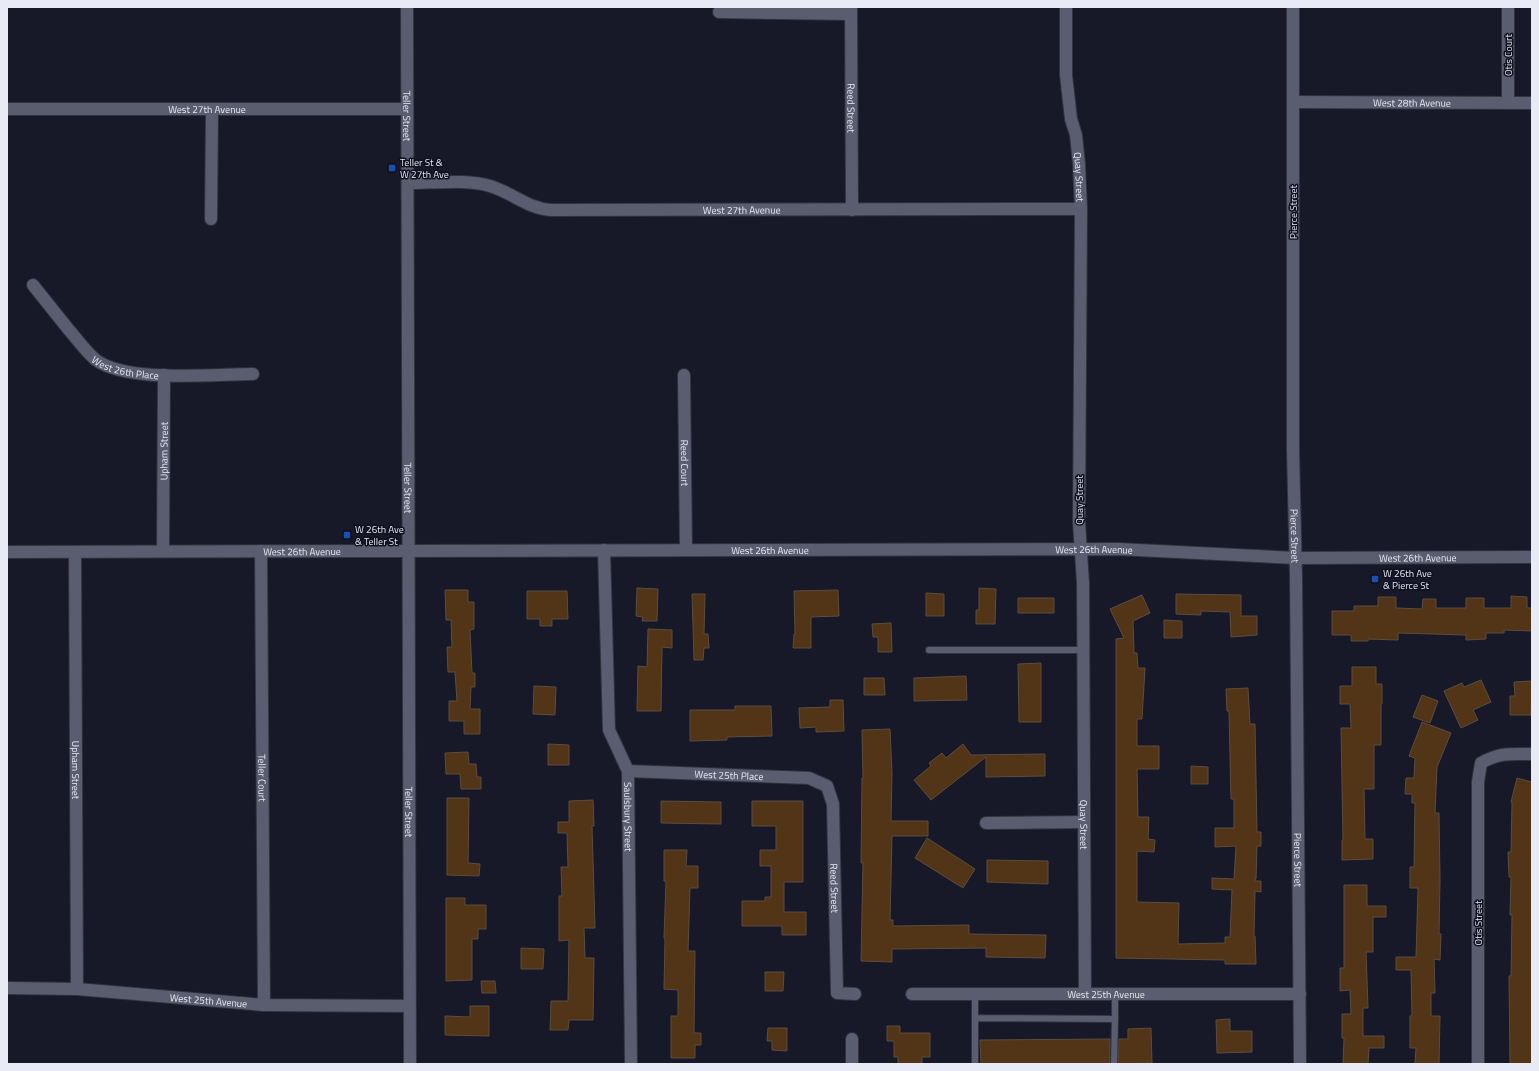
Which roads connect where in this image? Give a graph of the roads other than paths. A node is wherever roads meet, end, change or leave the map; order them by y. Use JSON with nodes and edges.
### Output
{"nodes":[{"id":1,"x":407,"y":7,"type":"edge"},
{"id":2,"x":1066,"y":7,"type":"edge"},
{"id":3,"x":1293,"y":7,"type":"edge"},
{"id":4,"x":1508,"y":7,"type":"edge"},
{"id":5,"x":851,"y":10,"type":"edge"},
{"id":6,"x":719,"y":12,"type":"dead end"},
{"id":7,"x":1293,"y":102,"type":"junction"},
{"id":8,"x":1508,"y":103,"type":"junction"},
{"id":9,"x":1532,"y":103,"type":"edge"},
{"id":10,"x":7,"y":109,"type":"edge"},
{"id":11,"x":212,"y":109,"type":"junction"},
{"id":12,"x":407,"y":109,"type":"junction"},
{"id":13,"x":408,"y":183,"type":"junction"},
{"id":14,"x":1081,"y":209,"type":"junction"},
{"id":15,"x":852,"y":210,"type":"junction"},
{"id":16,"x":212,"y":218,"type":"dead end"},
{"id":17,"x":33,"y":285,"type":"dead end"},
{"id":18,"x":253,"y":374,"type":"dead end"},
{"id":19,"x":164,"y":375,"type":"junction"},
{"id":20,"x":684,"y":375,"type":"dead end"},
{"id":21,"x":1081,"y":549,"type":"junction"},
{"id":22,"x":604,"y":550,"type":"junction"},
{"id":23,"x":686,"y":550,"type":"junction"},
{"id":24,"x":163,"y":551,"type":"junction"},
{"id":25,"x":260,"y":551,"type":"junction"},
{"id":26,"x":409,"y":551,"type":"junction"},
{"id":27,"x":7,"y":552,"type":"edge"},
{"id":28,"x":75,"y":552,"type":"junction"},
{"id":29,"x":1532,"y":557,"type":"edge"},
{"id":30,"x":1295,"y":558,"type":"junction"},
{"id":31,"x":930,"y":650,"type":"dead end"},
{"id":32,"x":1084,"y":650,"type":"junction"},
{"id":33,"x":1532,"y":754,"type":"edge"},
{"id":34,"x":628,"y":771,"type":"junction"},
{"id":35,"x":827,"y":786,"type":"joint"},
{"id":36,"x":1084,"y":822,"type":"junction"},
{"id":37,"x":986,"y":823,"type":"dead end"},
{"id":38,"x":7,"y":988,"type":"edge"},
{"id":39,"x":78,"y":989,"type":"junction"},
{"id":40,"x":855,"y":994,"type":"dead end"},
{"id":41,"x":912,"y":994,"type":"dead end"},
{"id":42,"x":975,"y":994,"type":"junction"},
{"id":43,"x":1085,"y":994,"type":"junction"},
{"id":44,"x":1115,"y":994,"type":"junction"},
{"id":45,"x":1300,"y":994,"type":"junction"},
{"id":46,"x":264,"y":1006,"type":"junction"},
{"id":47,"x":409,"y":1006,"type":"junction"},
{"id":48,"x":975,"y":1018,"type":"junction"},
{"id":49,"x":1115,"y":1019,"type":"junction"},
{"id":50,"x":852,"y":1040,"type":"dead end"},
{"id":51,"x":410,"y":1064,"type":"edge"},
{"id":52,"x":631,"y":1064,"type":"edge"},
{"id":53,"x":852,"y":1064,"type":"edge"},
{"id":54,"x":975,"y":1064,"type":"edge"},
{"id":55,"x":1114,"y":1064,"type":"edge"},
{"id":56,"x":1300,"y":1064,"type":"edge"},
{"id":57,"x":1478,"y":1064,"type":"edge"}],
"edges":[{"from":1,"to":12,"type":"street","name":"Teller Street"},
{"from":2,"to":14,"type":"street","name":"Quay Street"},
{"from":3,"to":7,"type":"street","name":"Pierce Street"},
{"from":4,"to":8,"type":"street","name":"Otis Court"},
{"from":5,"to":6,"type":"street"},
{"from":5,"to":15,"type":"street","name":"Reed Street"},
{"from":7,"to":8,"type":"street","name":"West 28th Avenue"},
{"from":7,"to":30,"type":"street","name":"Pierce Street"},
{"from":8,"to":9,"type":"street","name":"West 28th Avenue"},
{"from":10,"to":11,"type":"street","name":"West 27th Avenue"},
{"from":11,"to":12,"type":"street","name":"West 27th Avenue"},
{"from":11,"to":16,"type":"street"},
{"from":12,"to":13,"type":"street","name":"Teller Street"},
{"from":13,"to":15,"type":"street","name":"West 27th Avenue"},
{"from":13,"to":26,"type":"street","name":"Teller Street"},
{"from":14,"to":15,"type":"street","name":"West 27th Avenue"},
{"from":14,"to":21,"type":"street","name":"Quay Street"},
{"from":17,"to":19,"type":"street","name":"West 26th Place"},
{"from":18,"to":19,"type":"street","name":"West 26th Place"},
{"from":19,"to":24,"type":"street","name":"Upham Street"},
{"from":20,"to":23,"type":"street","name":"Reed Court"},
{"from":21,"to":23,"type":"street","name":"West 26th Avenue"},
{"from":21,"to":30,"type":"street","name":"West 26th Avenue"},
{"from":21,"to":32,"type":"street","name":"Quay Street"},
{"from":22,"to":23,"type":"street","name":"West 26th Avenue"},
{"from":22,"to":26,"type":"street","name":"West 26th Avenue"},
{"from":22,"to":34,"type":"street","name":"Saulsbury Street"},
{"from":24,"to":25,"type":"street","name":"West 26th Avenue"},
{"from":24,"to":28,"type":"street","name":"West 26th Avenue"},
{"from":25,"to":26,"type":"street","name":"West 26th Avenue"},
{"from":25,"to":46,"type":"street","name":"Teller Court"},
{"from":26,"to":47,"type":"street","name":"Teller Street"},
{"from":27,"to":28,"type":"street","name":"West 26th Avenue"},
{"from":28,"to":39,"type":"street","name":"Upham Street"},
{"from":29,"to":30,"type":"street","name":"West 26th Avenue"},
{"from":30,"to":45,"type":"street","name":"Pierce Street"},
{"from":31,"to":32,"type":"lane"},
{"from":32,"to":36,"type":"street","name":"Quay Street"},
{"from":33,"to":57,"type":"street","name":"Otis Street"},
{"from":34,"to":35,"type":"street","name":"West 25th Place"},
{"from":34,"to":52,"type":"street","name":"Saulsbury Street"},
{"from":35,"to":40,"type":"street","name":"Reed Street"},
{"from":36,"to":37,"type":"street"},
{"from":36,"to":43,"type":"street","name":"Quay Street"},
{"from":38,"to":39,"type":"street","name":"West 25th Avenue"},
{"from":39,"to":46,"type":"street","name":"West 25th Avenue"},
{"from":41,"to":42,"type":"street","name":"West 25th Avenue"},
{"from":42,"to":43,"type":"street","name":"West 25th Avenue"},
{"from":42,"to":48,"type":"lane"},
{"from":43,"to":44,"type":"street","name":"West 25th Avenue"},
{"from":44,"to":45,"type":"street","name":"West 25th Avenue"},
{"from":44,"to":49,"type":"lane"},
{"from":45,"to":56,"type":"street","name":"Pierce Street"},
{"from":46,"to":47,"type":"street","name":"West 25th Avenue"},
{"from":47,"to":51,"type":"street","name":"Teller Street"},
{"from":48,"to":49,"type":"lane"},
{"from":48,"to":54,"type":"lane"},
{"from":49,"to":55,"type":"lane"},
{"from":50,"to":53,"type":"street"}]}
